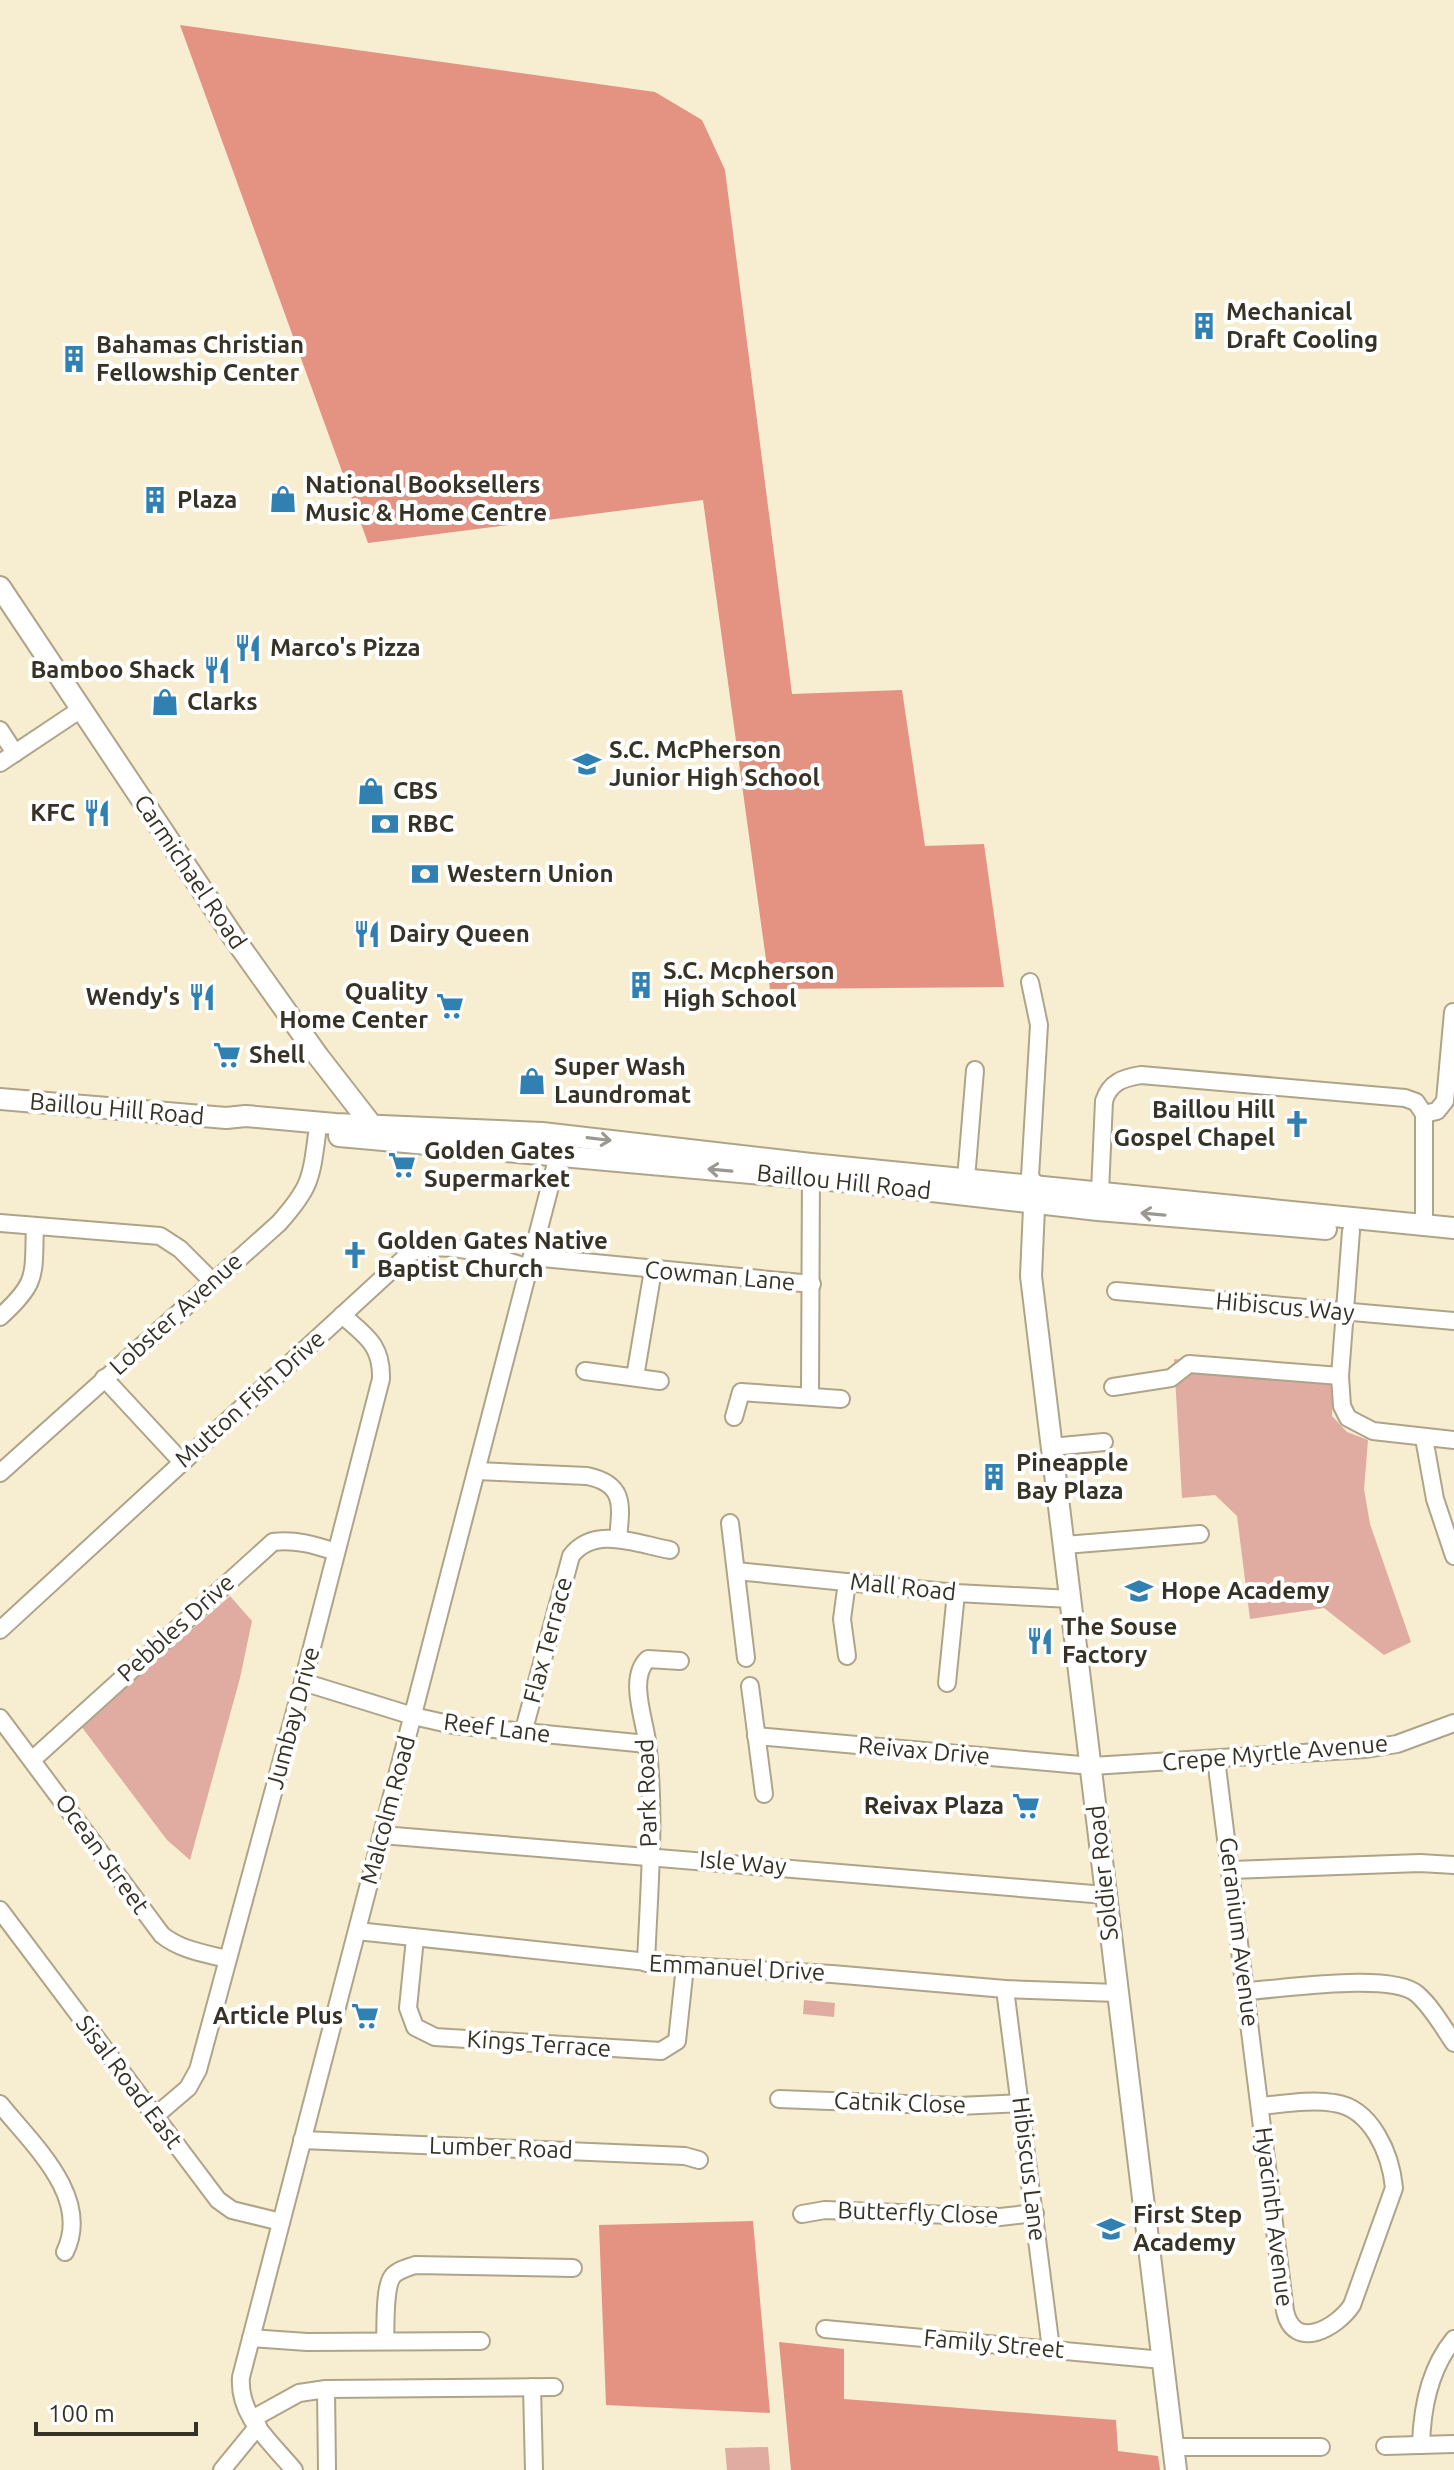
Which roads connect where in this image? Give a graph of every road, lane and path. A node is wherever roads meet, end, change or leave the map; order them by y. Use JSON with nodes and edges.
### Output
{"nodes":[{"id":1,"x":0,"y":587,"type":"edge"},
{"id":2,"x":81,"y":709,"type":"junction"},
{"id":3,"x":0,"y":730,"type":"edge"},
{"id":4,"x":15,"y":753,"type":"junction"},
{"id":5,"x":0,"y":763,"type":"edge"},
{"id":6,"x":1030,"y":982,"type":"dead end"},
{"id":7,"x":1453,"y":1012,"type":"edge"},
{"id":8,"x":975,"y":1070,"type":"dead end"},
{"id":9,"x":0,"y":1099,"type":"edge"},
{"id":10,"x":352,"y":1099,"type":"junction"},
{"id":11,"x":1424,"y":1114,"type":"junction"},
{"id":12,"x":235,"y":1119,"type":"junction"},
{"id":13,"x":371,"y":1125,"type":"junction"},
{"id":14,"x":410,"y":1125,"type":"junction"},
{"id":15,"x":317,"y":1134,"type":"junction"},
{"id":16,"x":385,"y":1141,"type":"junction"},
{"id":17,"x":561,"y":1145,"type":"junction"},
{"id":18,"x":811,"y":1171,"type":"junction"},
{"id":19,"x":966,"y":1179,"type":"junction"},
{"id":20,"x":1028,"y":1190,"type":"junction"},
{"id":21,"x":1100,"y":1192,"type":"junction"},
{"id":22,"x":0,"y":1223,"type":"edge"},
{"id":23,"x":1424,"y":1225,"type":"junction"},
{"id":24,"x":35,"y":1226,"type":"junction"},
{"id":25,"x":1454,"y":1228,"type":"edge"},
{"id":26,"x":1351,"y":1231,"type":"junction"},
{"id":27,"x":1454,"y":1240,"type":"edge"},
{"id":28,"x":531,"y":1262,"type":"junction"},
{"id":29,"x":653,"y":1270,"type":"junction"},
{"id":30,"x":212,"y":1281,"type":"junction"},
{"id":31,"x":812,"y":1284,"type":"junction"},
{"id":32,"x":1116,"y":1291,"type":"dead end"},
{"id":33,"x":1346,"y":1312,"type":"junction"},
{"id":34,"x":342,"y":1315,"type":"junction"},
{"id":35,"x":0,"y":1317,"type":"edge"},
{"id":36,"x":1454,"y":1321,"type":"edge"},
{"id":37,"x":585,"y":1371,"type":"dead end"},
{"id":38,"x":1340,"y":1376,"type":"junction"},
{"id":39,"x":635,"y":1377,"type":"junction"},
{"id":40,"x":104,"y":1378,"type":"junction"},
{"id":41,"x":660,"y":1381,"type":"dead end"},
{"id":42,"x":1113,"y":1387,"type":"dead end"},
{"id":43,"x":810,"y":1396,"type":"junction"},
{"id":44,"x":841,"y":1399,"type":"dead end"},
{"id":45,"x":734,"y":1417,"type":"dead end"},
{"id":46,"x":1424,"y":1438,"type":"junction"},
{"id":47,"x":1454,"y":1440,"type":"edge"},
{"id":48,"x":1104,"y":1442,"type":"dead end"},
{"id":49,"x":1051,"y":1447,"type":"junction"},
{"id":50,"x":181,"y":1461,"type":"junction"},
{"id":51,"x":477,"y":1471,"type":"junction"},
{"id":52,"x":0,"y":1473,"type":"edge"},
{"id":53,"x":730,"y":1523,"type":"dead end"},
{"id":54,"x":1200,"y":1534,"type":"dead end"},
{"id":55,"x":618,"y":1539,"type":"junction"},
{"id":56,"x":1065,"y":1545,"type":"junction"},
{"id":57,"x":670,"y":1550,"type":"dead end"},
{"id":58,"x":336,"y":1552,"type":"junction"},
{"id":59,"x":1454,"y":1556,"type":"edge"},
{"id":60,"x":736,"y":1571,"type":"junction"},
{"id":61,"x":847,"y":1582,"type":"junction"},
{"id":62,"x":956,"y":1593,"type":"junction"},
{"id":63,"x":1071,"y":1599,"type":"junction"},
{"id":64,"x":0,"y":1630,"type":"edge"},
{"id":65,"x":847,"y":1656,"type":"dead end"},
{"id":66,"x":746,"y":1658,"type":"dead end"},
{"id":67,"x":680,"y":1661,"type":"dead end"},
{"id":68,"x":303,"y":1682,"type":"junction"},
{"id":69,"x":947,"y":1683,"type":"dead end"},
{"id":70,"x":750,"y":1686,"type":"dead end"},
{"id":71,"x":413,"y":1716,"type":"junction"},
{"id":72,"x":0,"y":1718,"type":"edge"},
{"id":73,"x":1454,"y":1723,"type":"edge"},
{"id":74,"x":523,"y":1733,"type":"junction"},
{"id":75,"x":756,"y":1736,"type":"junction"},
{"id":76,"x":647,"y":1744,"type":"junction"},
{"id":77,"x":1216,"y":1759,"type":"junction"},
{"id":78,"x":32,"y":1760,"type":"junction"},
{"id":79,"x":1092,"y":1766,"type":"junction"},
{"id":80,"x":764,"y":1794,"type":"dead end"},
{"id":81,"x":382,"y":1835,"type":"junction"},
{"id":82,"x":650,"y":1856,"type":"junction"},
{"id":83,"x":1454,"y":1865,"type":"edge"},
{"id":84,"x":1231,"y":1870,"type":"junction"},
{"id":85,"x":1105,"y":1895,"type":"junction"},
{"id":86,"x":0,"y":1910,"type":"edge"},
{"id":87,"x":357,"y":1931,"type":"junction"},
{"id":88,"x":415,"y":1938,"type":"junction"},
{"id":89,"x":227,"y":1959,"type":"junction"},
{"id":90,"x":646,"y":1963,"type":"junction"},
{"id":91,"x":685,"y":1966,"type":"junction"},
{"id":92,"x":1005,"y":1989,"type":"junction"},
{"id":93,"x":1247,"y":1991,"type":"junction"},
{"id":94,"x":1117,"y":1993,"type":"junction"},
{"id":95,"x":1454,"y":2043,"type":"edge"},
{"id":96,"x":779,"y":2099,"type":"dead end"},
{"id":97,"x":1021,"y":2103,"type":"junction"},
{"id":98,"x":0,"y":2104,"type":"edge"},
{"id":99,"x":1260,"y":2106,"type":"junction"},
{"id":100,"x":154,"y":2117,"type":"junction"},
{"id":101,"x":302,"y":2140,"type":"junction"},
{"id":102,"x":699,"y":2160,"type":"dead end"},
{"id":103,"x":1035,"y":2213,"type":"junction"},
{"id":104,"x":802,"y":2214,"type":"dead end"},
{"id":105,"x":281,"y":2222,"type":"junction"},
{"id":106,"x":65,"y":2252,"type":"dead end"},
{"id":107,"x":573,"y":2268,"type":"dead end"},
{"id":108,"x":825,"y":2329,"type":"dead end"},
{"id":109,"x":251,"y":2338,"type":"junction"},
{"id":110,"x":1454,"y":2339,"type":"edge"},
{"id":111,"x":385,"y":2341,"type":"junction"},
{"id":112,"x":481,"y":2341,"type":"dead end"},
{"id":113,"x":1051,"y":2349,"type":"junction"},
{"id":114,"x":1163,"y":2360,"type":"junction"},
{"id":115,"x":532,"y":2387,"type":"junction"},
{"id":116,"x":554,"y":2387,"type":"dead end"},
{"id":117,"x":326,"y":2389,"type":"junction"},
{"id":118,"x":255,"y":2422,"type":"junction"},
{"id":119,"x":1454,"y":2444,"type":"edge"},
{"id":120,"x":1421,"y":2445,"type":"junction"},
{"id":121,"x":1385,"y":2446,"type":"dead end"},
{"id":122,"x":1174,"y":2447,"type":"junction"},
{"id":123,"x":1321,"y":2447,"type":"dead end"},
{"id":124,"x":222,"y":2470,"type":"edge"},
{"id":125,"x":294,"y":2470,"type":"edge"},
{"id":126,"x":327,"y":2470,"type":"edge"},
{"id":127,"x":534,"y":2470,"type":"edge"},
{"id":128,"x":1176,"y":2470,"type":"edge"}],
"edges":[{"from":1,"to":2,"type":"main road","name":"Carmichael Road"},
{"from":2,"to":4,"type":"street"},
{"from":2,"to":10,"type":"main road","name":"Carmichael Road"},
{"from":3,"to":4,"type":"street"},
{"from":4,"to":5,"type":"street"},
{"from":6,"to":20,"type":"street"},
{"from":7,"to":11,"type":"street"},
{"from":8,"to":19,"type":"street"},
{"from":9,"to":12,"type":"main road","name":"Baillou Hill Road"},
{"from":10,"to":13,"type":"main road"},
{"from":10,"to":14,"type":"main road","name":"Carmichael Road"},
{"from":11,"to":21,"type":"street"},
{"from":11,"to":23,"type":"street"},
{"from":12,"to":13,"type":"main road","name":"Baillou Hill Road"},
{"from":12,"to":15,"type":"main road","name":"Baillou Hill Road"},
{"from":13,"to":14,"type":"main road","name":"Baillou Hill Road"},
{"from":13,"to":16,"type":"main road"},
{"from":14,"to":17,"type":"main road","name":"Baillou Hill Road"},
{"from":15,"to":16,"type":"main road","name":"Baillou Hill Road"},
{"from":15,"to":30,"type":"street","name":"Lobster Avenue"},
{"from":16,"to":17,"type":"main road","name":"Baillou Hill Road"},
{"from":17,"to":18,"type":"main road","name":"Baillou Hill Road"},
{"from":17,"to":28,"type":"street","name":"Malcolm Road"},
{"from":18,"to":19,"type":"main road","name":"Baillou Hill Road"},
{"from":18,"to":20,"type":"main road","name":"Baillou Hill Road"},
{"from":18,"to":31,"type":"street"},
{"from":19,"to":20,"type":"main road","name":"Baillou Hill Road"},
{"from":20,"to":21,"type":"main road","name":"Baillou Hill Road"},
{"from":26,"to":20,"type":"main road","name":"Baillou Hill Road","one_way":true},
{"from":20,"to":49,"type":"main road","name":"Soldier Road"},
{"from":21,"to":23,"type":"main road","name":"Baillou Hill Road"},
{"from":22,"to":24,"type":"street"},
{"from":23,"to":25,"type":"main road","name":"Baillou Hill Road"},
{"from":24,"to":30,"type":"street"},
{"from":24,"to":35,"type":"street"},
{"from":26,"to":27,"type":"main road","name":"Baillou Hill Road"},
{"from":26,"to":33,"type":"street"},
{"from":28,"to":29,"type":"street","name":"Cowman Lane"},
{"from":28,"to":34,"type":"street","name":"Mutton Fish Drive"},
{"from":28,"to":51,"type":"street","name":"Malcolm Road"},
{"from":29,"to":31,"type":"street","name":"Cowman Lane"},
{"from":29,"to":39,"type":"street"},
{"from":30,"to":40,"type":"street","name":"Lobster Avenue"},
{"from":31,"to":43,"type":"street"},
{"from":32,"to":33,"type":"street","name":"Hibiscus Way"},
{"from":33,"to":36,"type":"street","name":"Hibiscus Way"},
{"from":33,"to":38,"type":"street"},
{"from":34,"to":50,"type":"street","name":"Mutton Fish Drive"},
{"from":34,"to":58,"type":"street","name":"Jumbay Drive"},
{"from":37,"to":39,"type":"street"},
{"from":38,"to":42,"type":"street"},
{"from":38,"to":46,"type":"street"},
{"from":39,"to":41,"type":"street"},
{"from":40,"to":50,"type":"street"},
{"from":40,"to":52,"type":"street","name":"Lobster Avenue"},
{"from":43,"to":44,"type":"street"},
{"from":43,"to":45,"type":"street"},
{"from":46,"to":47,"type":"street"},
{"from":46,"to":59,"type":"street"},
{"from":48,"to":49,"type":"street"},
{"from":49,"to":56,"type":"main road","name":"Soldier Road"},
{"from":50,"to":64,"type":"street","name":"Mutton Fish Drive"},
{"from":51,"to":55,"type":"street"},
{"from":51,"to":71,"type":"street","name":"Malcolm Road"},
{"from":53,"to":60,"type":"street"},
{"from":54,"to":56,"type":"street"},
{"from":55,"to":57,"type":"street","name":"Flax Terrace"},
{"from":55,"to":74,"type":"street","name":"Flax Terrace"},
{"from":56,"to":63,"type":"main road","name":"Soldier Road"},
{"from":58,"to":68,"type":"street","name":"Jumbay Drive"},
{"from":58,"to":78,"type":"street","name":"Pebbles Drive"},
{"from":60,"to":61,"type":"street","name":"Mall Road"},
{"from":60,"to":66,"type":"street"},
{"from":61,"to":62,"type":"street","name":"Mall Road"},
{"from":61,"to":65,"type":"street"},
{"from":62,"to":63,"type":"street","name":"Mall Road"},
{"from":62,"to":69,"type":"street"},
{"from":63,"to":79,"type":"main road","name":"Soldier Road"},
{"from":67,"to":76,"type":"street","name":"Park Road"},
{"from":68,"to":71,"type":"street","name":"Reef Lane"},
{"from":68,"to":89,"type":"street","name":"Jumbay Drive"},
{"from":70,"to":75,"type":"street"},
{"from":71,"to":74,"type":"street","name":"Reef Lane"},
{"from":71,"to":81,"type":"street","name":"Malcolm Road"},
{"from":72,"to":78,"type":"street","name":"Ocean Street"},
{"from":73,"to":77,"type":"street","name":"Crepe Myrtle Avenue"},
{"from":74,"to":76,"type":"street","name":"Reef Lane"},
{"from":75,"to":79,"type":"street","name":"Reivax Drive"},
{"from":75,"to":80,"type":"street"},
{"from":76,"to":82,"type":"street","name":"Park Road"},
{"from":77,"to":79,"type":"street","name":"Crepe Myrtle Avenue"},
{"from":77,"to":84,"type":"street","name":"Geranium Avenue"},
{"from":78,"to":89,"type":"street","name":"Ocean Street"},
{"from":79,"to":85,"type":"main road","name":"Soldier Road"},
{"from":81,"to":82,"type":"street","name":"Isle Way"},
{"from":81,"to":87,"type":"street","name":"Malcolm Road"},
{"from":82,"to":85,"type":"street","name":"Isle Way"},
{"from":82,"to":90,"type":"street","name":"Park Road"},
{"from":83,"to":84,"type":"street"},
{"from":84,"to":93,"type":"street","name":"Geranium Avenue"},
{"from":85,"to":94,"type":"main road","name":"Soldier Road"},
{"from":86,"to":100,"type":"street","name":"Sisal Road East"},
{"from":87,"to":88,"type":"street","name":"Emmanuel Drive"},
{"from":87,"to":101,"type":"street","name":"Malcolm Road"},
{"from":88,"to":90,"type":"street","name":"Emmanuel Drive"},
{"from":88,"to":91,"type":"street","name":"Kings Terrace"},
{"from":89,"to":100,"type":"street","name":"Jumbay Drive"},
{"from":90,"to":91,"type":"street","name":"Emmanuel Drive"},
{"from":91,"to":92,"type":"street","name":"Emmanuel Drive"},
{"from":92,"to":94,"type":"street","name":"Emmanuel Drive"},
{"from":92,"to":97,"type":"street","name":"Hibiscus Lane"},
{"from":93,"to":95,"type":"street"},
{"from":93,"to":99,"type":"street","name":"Geranium Avenue"},
{"from":94,"to":114,"type":"main road","name":"Soldier Road"},
{"from":96,"to":97,"type":"street","name":"Catnik Close"},
{"from":97,"to":103,"type":"street","name":"Hibiscus Lane"},
{"from":98,"to":106,"type":"street"},
{"from":99,"to":99,"type":"street","name":"Hyacinth Avenue"},
{"from":100,"to":105,"type":"street","name":"Sisal Road East"},
{"from":101,"to":102,"type":"street","name":"Lumber Road"},
{"from":101,"to":105,"type":"street","name":"Malcolm Road"},
{"from":103,"to":104,"type":"street","name":"Butterfly Close"},
{"from":103,"to":113,"type":"street","name":"Hibiscus Lane"},
{"from":105,"to":109,"type":"street","name":"Malcolm Road"},
{"from":107,"to":111,"type":"street"},
{"from":108,"to":113,"type":"street","name":"Family Street"},
{"from":109,"to":111,"type":"street"},
{"from":109,"to":118,"type":"street","name":"Malcolm Road"},
{"from":110,"to":120,"type":"street"},
{"from":111,"to":112,"type":"street"},
{"from":113,"to":114,"type":"street","name":"Family Street"},
{"from":114,"to":122,"type":"main road","name":"Soldier Road"},
{"from":115,"to":116,"type":"street"},
{"from":115,"to":117,"type":"street"},
{"from":115,"to":127,"type":"street"},
{"from":117,"to":118,"type":"street"},
{"from":117,"to":126,"type":"street"},
{"from":118,"to":124,"type":"street"},
{"from":118,"to":125,"type":"street","name":"Malcolm Road"},
{"from":119,"to":120,"type":"street"},
{"from":120,"to":121,"type":"street"},
{"from":122,"to":123,"type":"street"},
{"from":122,"to":128,"type":"main road","name":"Soldier Road"}]}
